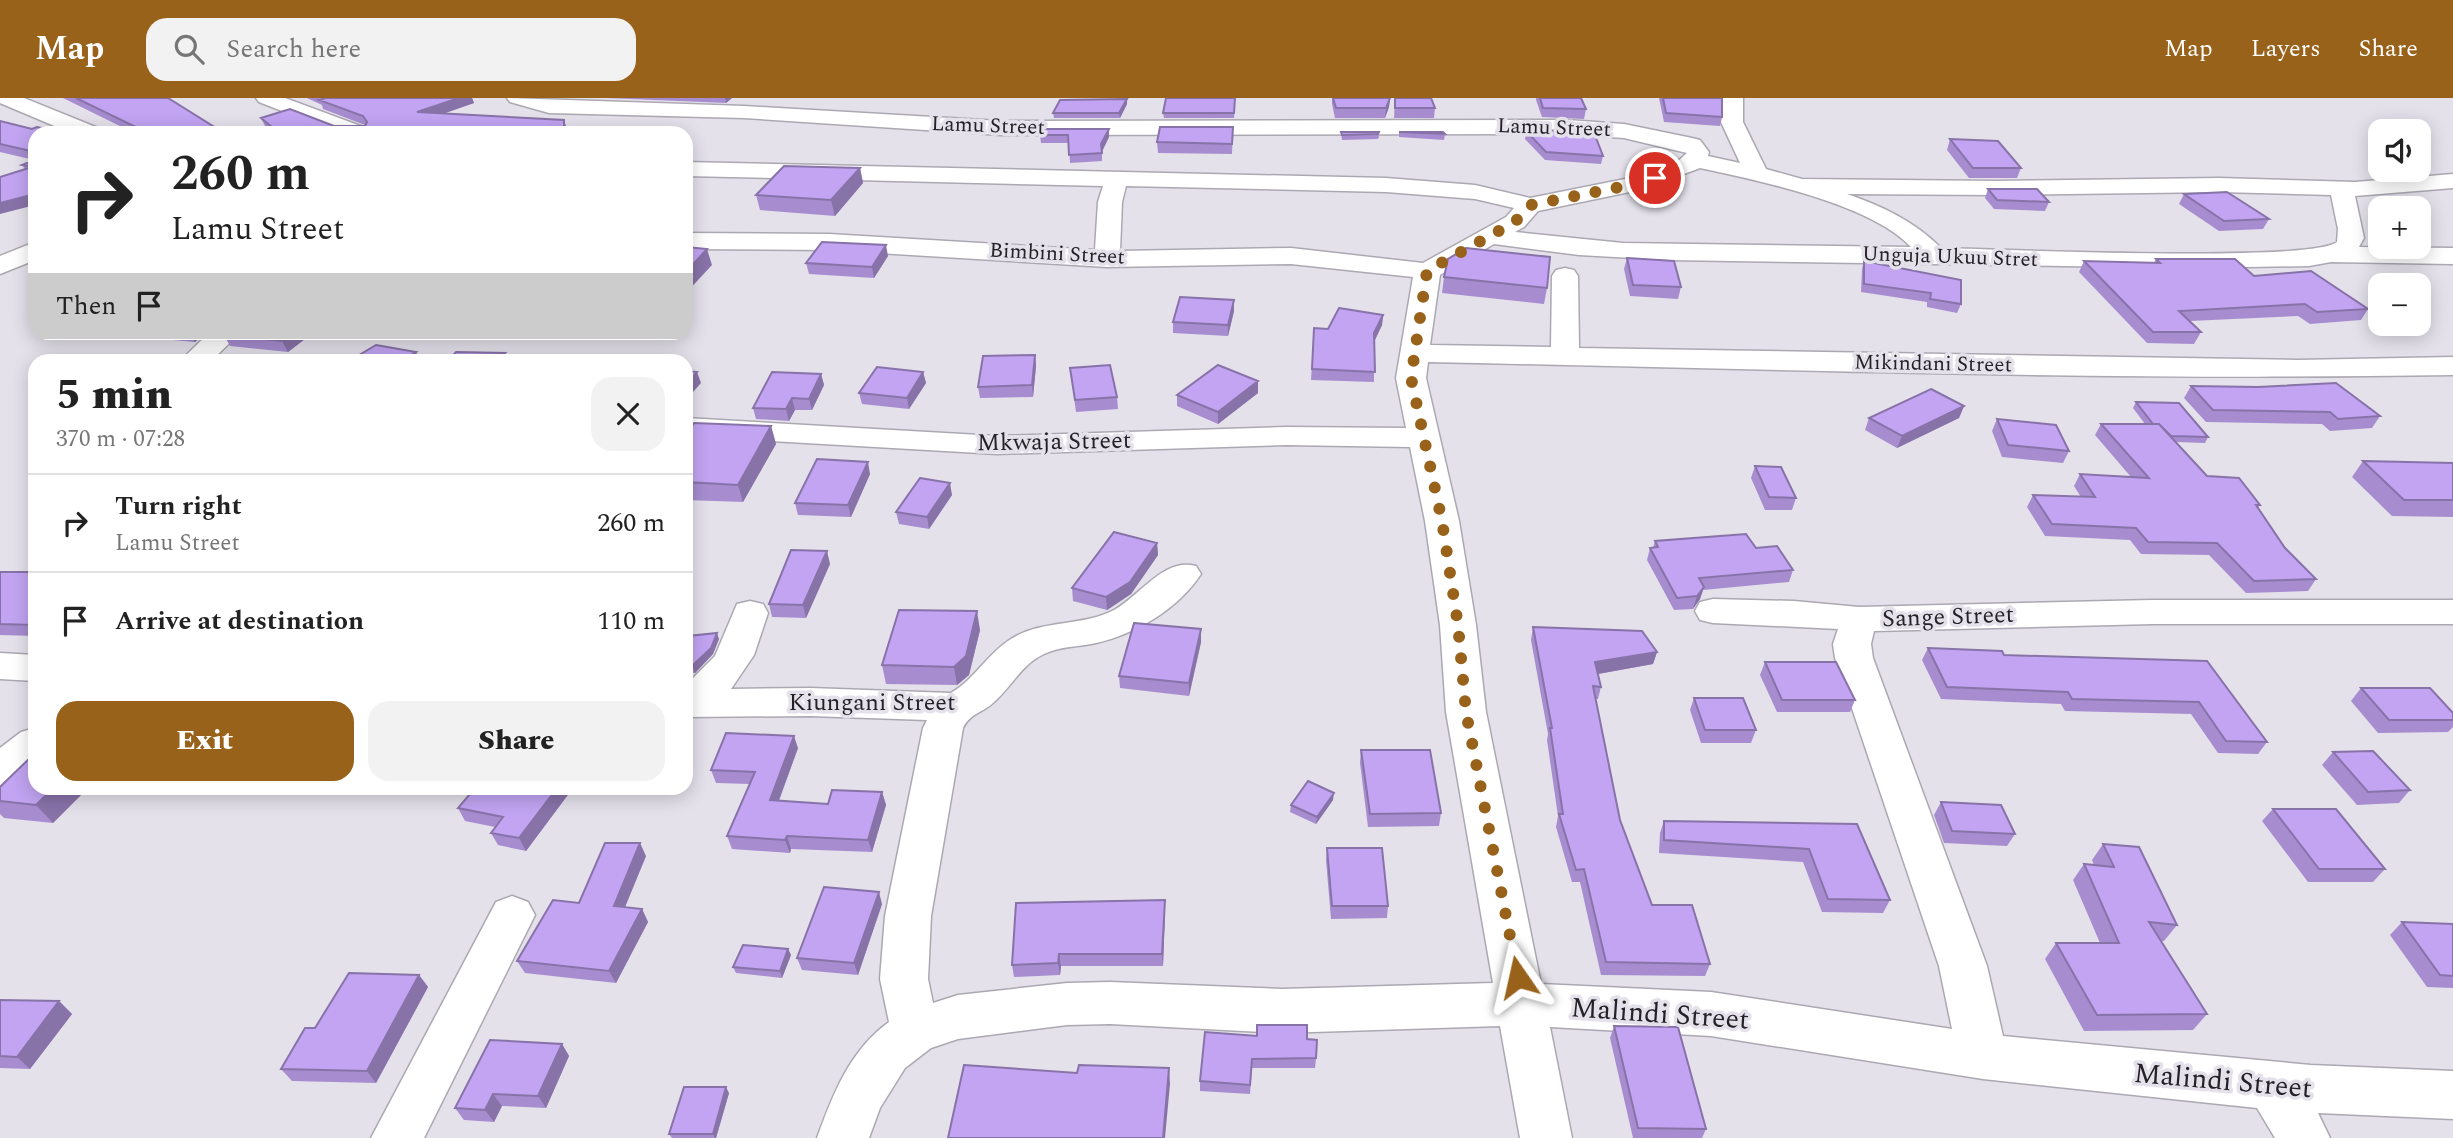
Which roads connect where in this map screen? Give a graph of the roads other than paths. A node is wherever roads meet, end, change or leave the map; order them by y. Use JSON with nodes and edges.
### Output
{"nodes":[{"id":1,"x":6,"y":98,"type":"edge"},
{"id":2,"x":266,"y":98,"type":"edge"},
{"id":3,"x":517,"y":98,"type":"edge"},
{"id":4,"x":1733,"y":98,"type":"edge"},
{"id":5,"x":802,"y":107,"type":"edge"},
{"id":6,"x":73,"y":126,"type":"edge"},
{"id":7,"x":340,"y":126,"type":"edge"},
{"id":8,"x":1696,"y":160,"type":"junction"},
{"id":9,"x":693,"y":169,"type":"edge"},
{"id":10,"x":1755,"y":171,"type":"junction"},
{"id":11,"x":1116,"y":180,"type":"junction"},
{"id":12,"x":2453,"y":181,"type":"edge"},
{"id":13,"x":1801,"y":186,"type":"junction"},
{"id":14,"x":2342,"y":189,"type":"junction"},
{"id":15,"x":1530,"y":205,"type":"junction"},
{"id":16,"x":1490,"y":236,"type":"junction"},
{"id":17,"x":693,"y":241,"type":"edge"},
{"id":18,"x":28,"y":253,"type":"edge"},
{"id":19,"x":1933,"y":255,"type":"junction"},
{"id":20,"x":2333,"y":255,"type":"junction"},
{"id":21,"x":2453,"y":256,"type":"edge"},
{"id":22,"x":1107,"y":259,"type":"junction"},
{"id":23,"x":0,"y":266,"type":"edge"},
{"id":24,"x":1427,"y":271,"type":"junction"},
{"id":25,"x":0,"y":276,"type":"edge"},
{"id":26,"x":1566,"y":276,"type":"dead end"},
{"id":27,"x":28,"y":277,"type":"edge"},
{"id":28,"x":218,"y":340,"type":"edge"},
{"id":29,"x":1414,"y":353,"type":"junction"},
{"id":30,"x":202,"y":354,"type":"edge"},
{"id":31,"x":1566,"y":355,"type":"junction"},
{"id":32,"x":2453,"y":366,"type":"edge"},
{"id":33,"x":693,"y":427,"type":"edge"},
{"id":34,"x":1423,"y":438,"type":"junction"},
{"id":35,"x":1183,"y":574,"type":"dead end"},
{"id":36,"x":1713,"y":611,"type":"dead end"},
{"id":37,"x":2453,"y":612,"type":"edge"},
{"id":38,"x":750,"y":613,"type":"dead end"},
{"id":39,"x":1859,"y":620,"type":"junction"},
{"id":40,"x":0,"y":666,"type":"edge"},
{"id":41,"x":28,"y":668,"type":"edge"},
{"id":42,"x":693,"y":699,"type":"edge"},
{"id":43,"x":693,"y":703,"type":"edge"},
{"id":44,"x":953,"y":707,"type":"junction"},
{"id":45,"x":28,"y":748,"type":"edge"},
{"id":46,"x":0,"y":769,"type":"edge"},
{"id":47,"x":512,"y":915,"type":"dead end"},
{"id":48,"x":1523,"y":1004,"type":"junction"},
{"id":49,"x":915,"y":1031,"type":"junction"},
{"id":50,"x":1983,"y":1056,"type":"junction"},
{"id":51,"x":2271,"y":1085,"type":"junction"},
{"id":52,"x":2453,"y":1095,"type":"edge"},
{"id":53,"x":397,"y":1138,"type":"edge"},
{"id":54,"x":843,"y":1138,"type":"edge"},
{"id":55,"x":1546,"y":1138,"type":"edge"},
{"id":56,"x":2304,"y":1138,"type":"edge"}],
"edges":[{"from":1,"to":6,"type":"street"},
{"from":2,"to":7,"type":"street"},
{"from":3,"to":5,"type":"street","name":"Lamu Street"},
{"from":4,"to":10,"type":"street"},
{"from":5,"to":8,"type":"street","name":"Lamu Street"},
{"from":8,"to":10,"type":"street"},
{"from":8,"to":15,"type":"street"},
{"from":9,"to":11,"type":"street"},
{"from":10,"to":13,"type":"street"},
{"from":11,"to":15,"type":"street"},
{"from":11,"to":22,"type":"street"},
{"from":12,"to":14,"type":"street"},
{"from":13,"to":14,"type":"street"},
{"from":13,"to":19,"type":"street"},
{"from":14,"to":20,"type":"street"},
{"from":15,"to":16,"type":"street"},
{"from":16,"to":19,"type":"street","name":"Unguja Ukuu Stret"},
{"from":16,"to":24,"type":"street"},
{"from":17,"to":22,"type":"street","name":"Bimbini Street"},
{"from":18,"to":23,"type":"street"},
{"from":19,"to":20,"type":"street","name":"Unguja Ukuu Stret"},
{"from":20,"to":21,"type":"street","name":"Unguja Ukuu Stret"},
{"from":22,"to":24,"type":"street","name":"Bimbini Street"},
{"from":24,"to":29,"type":"street"},
{"from":25,"to":27,"type":"street"},
{"from":26,"to":31,"type":"street"},
{"from":28,"to":30,"type":"street"},
{"from":29,"to":31,"type":"street","name":"Mikindani Street"},
{"from":29,"to":34,"type":"street"},
{"from":31,"to":32,"type":"street","name":"Mikindani Street"},
{"from":33,"to":34,"type":"street","name":"Mkwaja Street"},
{"from":34,"to":48,"type":"street"},
{"from":35,"to":44,"type":"street","name":"Kiungani Street"},
{"from":36,"to":39,"type":"street"},
{"from":37,"to":39,"type":"street","name":"Sange Street"},
{"from":38,"to":42,"type":"street"},
{"from":39,"to":50,"type":"street","name":"Sange Street"},
{"from":40,"to":41,"type":"street"},
{"from":43,"to":44,"type":"street","name":"Kiungani Street"},
{"from":44,"to":49,"type":"street"},
{"from":45,"to":46,"type":"street"},
{"from":47,"to":53,"type":"street"},
{"from":48,"to":49,"type":"street","name":"Malindi Street"},
{"from":48,"to":50,"type":"street","name":"Malindi Street"},
{"from":48,"to":55,"type":"street"},
{"from":49,"to":54,"type":"street","name":"Malindi Street"},
{"from":50,"to":51,"type":"street","name":"Malindi Street"},
{"from":51,"to":52,"type":"street","name":"Malindi Street"},
{"from":51,"to":56,"type":"street"}]}
